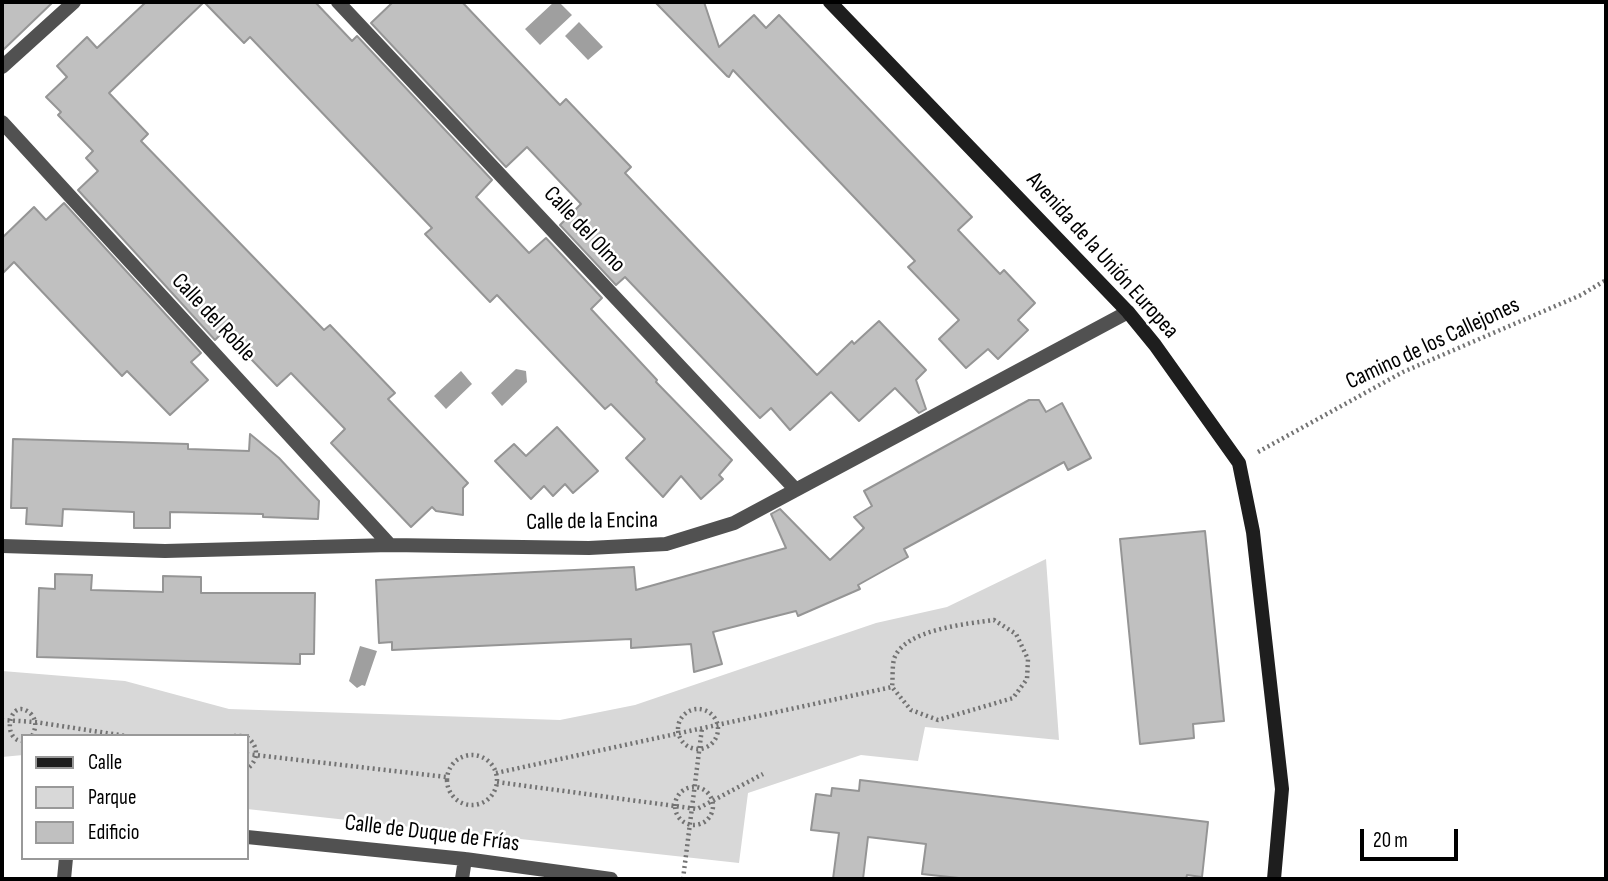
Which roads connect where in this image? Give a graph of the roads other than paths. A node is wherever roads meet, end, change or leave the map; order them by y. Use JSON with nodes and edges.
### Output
{"nodes":[{"id":1,"x":74,"y":2,"type":"edge"},
{"id":2,"x":338,"y":2,"type":"edge"},
{"id":3,"x":830,"y":2,"type":"edge"},
{"id":4,"x":2,"y":66,"type":"edge"},
{"id":5,"x":2,"y":122,"type":"edge"},
{"id":6,"x":1128,"y":312,"type":"junction"},
{"id":7,"x":796,"y":490,"type":"junction"},
{"id":8,"x":390,"y":545,"type":"junction"},
{"id":9,"x":2,"y":546,"type":"edge"},
{"id":10,"x":248,"y":836,"type":"edge"},
{"id":11,"x":465,"y":859,"type":"junction"},
{"id":12,"x":66,"y":860,"type":"edge"},
{"id":13,"x":64,"y":879,"type":"edge"},
{"id":14,"x":462,"y":879,"type":"edge"},
{"id":15,"x":611,"y":879,"type":"edge"},
{"id":16,"x":1274,"y":879,"type":"edge"}],
"edges":[{"from":1,"to":4,"type":"street"},
{"from":2,"to":7,"type":"street","name":"Calle del Olmo"},
{"from":3,"to":6,"type":"street","name":"Avenida de la Unión Europea"},
{"from":5,"to":8,"type":"street","name":"Calle del Roble"},
{"from":6,"to":7,"type":"street","name":"Calle de la Encina"},
{"from":6,"to":16,"type":"street","name":"Avenida de la Unión Europea"},
{"from":7,"to":8,"type":"street","name":"Calle de la Encina"},
{"from":8,"to":9,"type":"street","name":"Calle de la Encina"},
{"from":10,"to":11,"type":"street","name":"Calle de Duque de Frías"},
{"from":11,"to":14,"type":"street"},
{"from":11,"to":15,"type":"street","name":"Calle de Duque de Frías"},
{"from":12,"to":13,"type":"street"}]}
